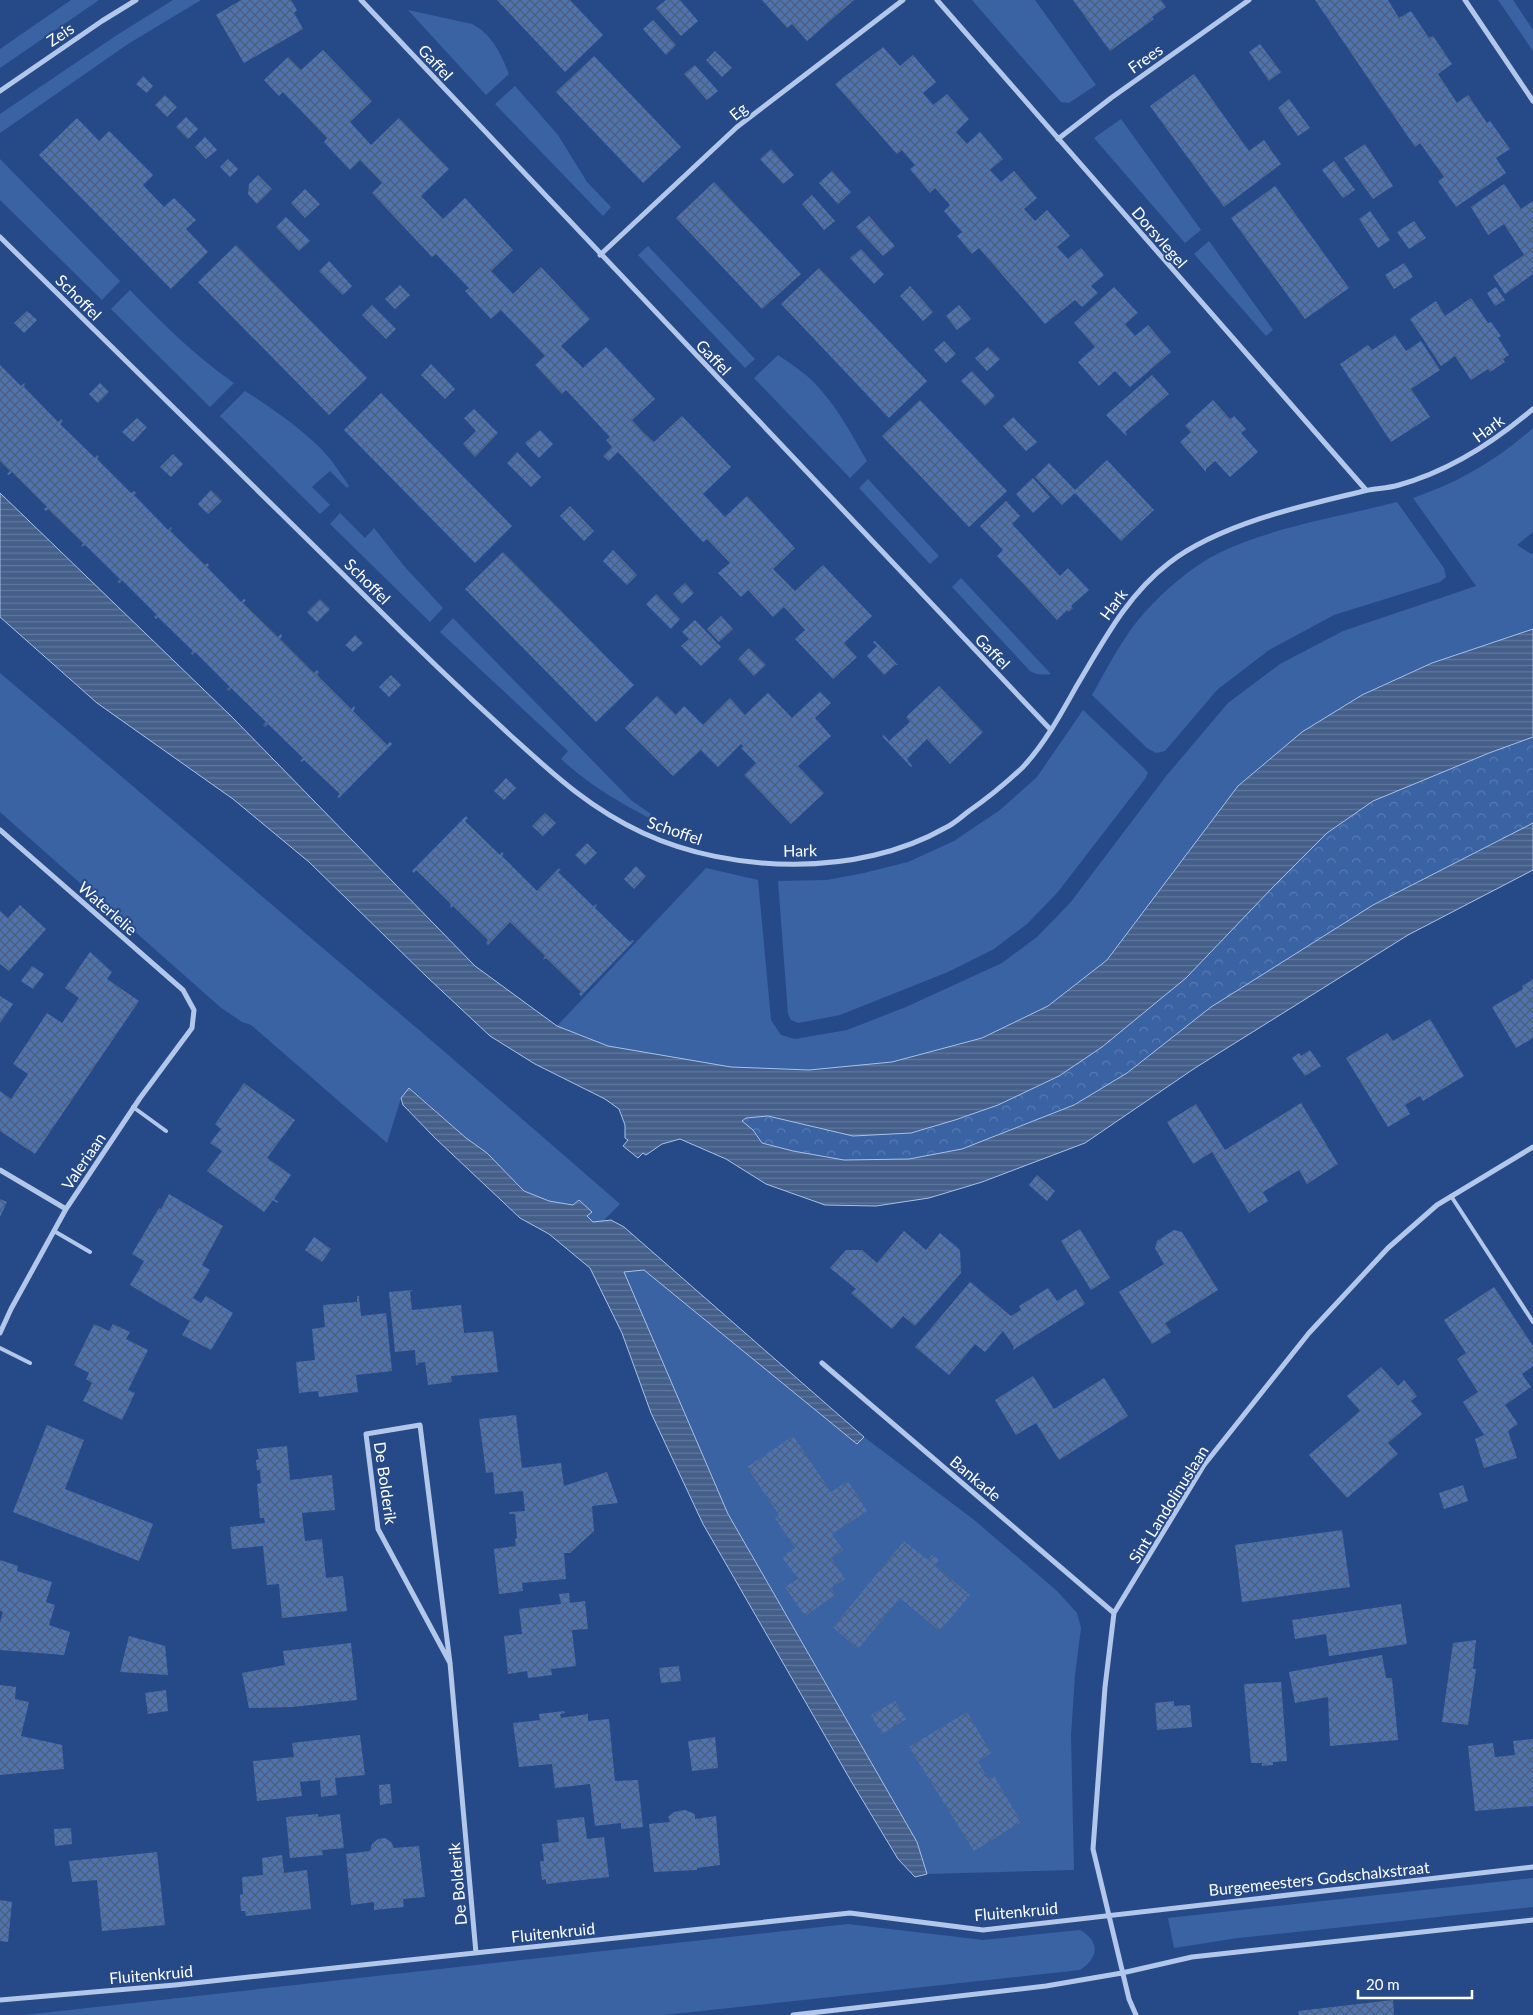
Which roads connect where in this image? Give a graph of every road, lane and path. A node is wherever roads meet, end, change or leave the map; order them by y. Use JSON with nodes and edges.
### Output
{"nodes":[{"id":1,"x":136,"y":0,"type":"edge"},
{"id":2,"x":361,"y":0,"type":"edge"},
{"id":3,"x":903,"y":0,"type":"edge"},
{"id":4,"x":937,"y":0,"type":"edge"},
{"id":5,"x":1249,"y":0,"type":"edge"},
{"id":6,"x":1465,"y":0,"type":"edge"},
{"id":7,"x":0,"y":91,"type":"edge"},
{"id":8,"x":1533,"y":101,"type":"edge"},
{"id":9,"x":1058,"y":139,"type":"junction"},
{"id":10,"x":0,"y":237,"type":"edge"},
{"id":11,"x":600,"y":255,"type":"junction"},
{"id":12,"x":1533,"y":409,"type":"edge"},
{"id":13,"x":1366,"y":490,"type":"junction"},
{"id":14,"x":1050,"y":729,"type":"junction"},
{"id":15,"x":0,"y":830,"type":"edge"},
{"id":16,"x":767,"y":863,"type":"joint"},
{"id":17,"x":194,"y":1010,"type":"joint"},
{"id":18,"x":133,"y":1107,"type":"junction"},
{"id":19,"x":166,"y":1131,"type":"dead end"},
{"id":20,"x":1533,"y":1147,"type":"edge"},
{"id":21,"x":0,"y":1170,"type":"edge"},
{"id":22,"x":1451,"y":1196,"type":"junction"},
{"id":23,"x":66,"y":1209,"type":"junction"},
{"id":24,"x":54,"y":1230,"type":"junction"},
{"id":25,"x":90,"y":1252,"type":"dead end"},
{"id":26,"x":1533,"y":1322,"type":"edge"},
{"id":27,"x":0,"y":1333,"type":"edge"},
{"id":28,"x":0,"y":1348,"type":"edge"},
{"id":29,"x":30,"y":1363,"type":"dead end"},
{"id":30,"x":822,"y":1363,"type":"dead end"},
{"id":31,"x":1114,"y":1613,"type":"junction"},
{"id":32,"x":450,"y":1663,"type":"junction"},
{"id":33,"x":1533,"y":1867,"type":"edge"},
{"id":34,"x":1109,"y":1914,"type":"junction"},
{"id":35,"x":1533,"y":1920,"type":"edge"},
{"id":36,"x":476,"y":1953,"type":"junction"},
{"id":37,"x":1122,"y":1973,"type":"junction"},
{"id":38,"x":0,"y":2000,"type":"edge"},
{"id":39,"x":793,"y":2015,"type":"edge"},
{"id":40,"x":1136,"y":2015,"type":"edge"}],
"edges":[{"from":1,"to":7,"type":"street","name":"Zeis"},
{"from":2,"to":11,"type":"street","name":"Gaffel"},
{"from":3,"to":11,"type":"street","name":"Eg"},
{"from":4,"to":9,"type":"street","name":"Dorsvlegel"},
{"from":5,"to":9,"type":"street","name":"Frees"},
{"from":6,"to":8,"type":"street"},
{"from":9,"to":13,"type":"street","name":"Dorsvlegel"},
{"from":10,"to":16,"type":"street","name":"Schoffel"},
{"from":11,"to":14,"type":"street","name":"Gaffel"},
{"from":12,"to":13,"type":"street","name":"Hark"},
{"from":13,"to":14,"type":"street","name":"Hark"},
{"from":14,"to":16,"type":"street","name":"Hark"},
{"from":15,"to":17,"type":"street","name":"Waterlelie"},
{"from":17,"to":18,"type":"street","name":"Valeriaan"},
{"from":18,"to":19,"type":"lane"},
{"from":18,"to":23,"type":"street","name":"Valeriaan"},
{"from":20,"to":22,"type":"street","name":"Sint Landolinuslaan"},
{"from":21,"to":23,"type":"street"},
{"from":22,"to":26,"type":"lane"},
{"from":22,"to":31,"type":"street","name":"Sint Landolinuslaan"},
{"from":23,"to":24,"type":"street","name":"Valeriaan"},
{"from":24,"to":25,"type":"lane"},
{"from":24,"to":27,"type":"street","name":"Valeriaan"},
{"from":28,"to":29,"type":"lane"},
{"from":30,"to":31,"type":"street","name":"Bankade"},
{"from":31,"to":34,"type":"street","name":"Sint Landolinuslaan"},
{"from":32,"to":32,"type":"street","name":"De Bolderik"},
{"from":32,"to":36,"type":"street","name":"De Bolderik"},
{"from":33,"to":34,"type":"street","name":"Burgemeesters Godschalxstraat"},
{"from":34,"to":36,"type":"street","name":"Fluitenkruid"},
{"from":34,"to":37,"type":"street","name":"Sint Landolinuslaan"},
{"from":35,"to":37,"type":"street"},
{"from":36,"to":38,"type":"street","name":"Fluitenkruid"},
{"from":37,"to":39,"type":"street"},
{"from":37,"to":40,"type":"street","name":"Sint Landolinuslaan"}]}
